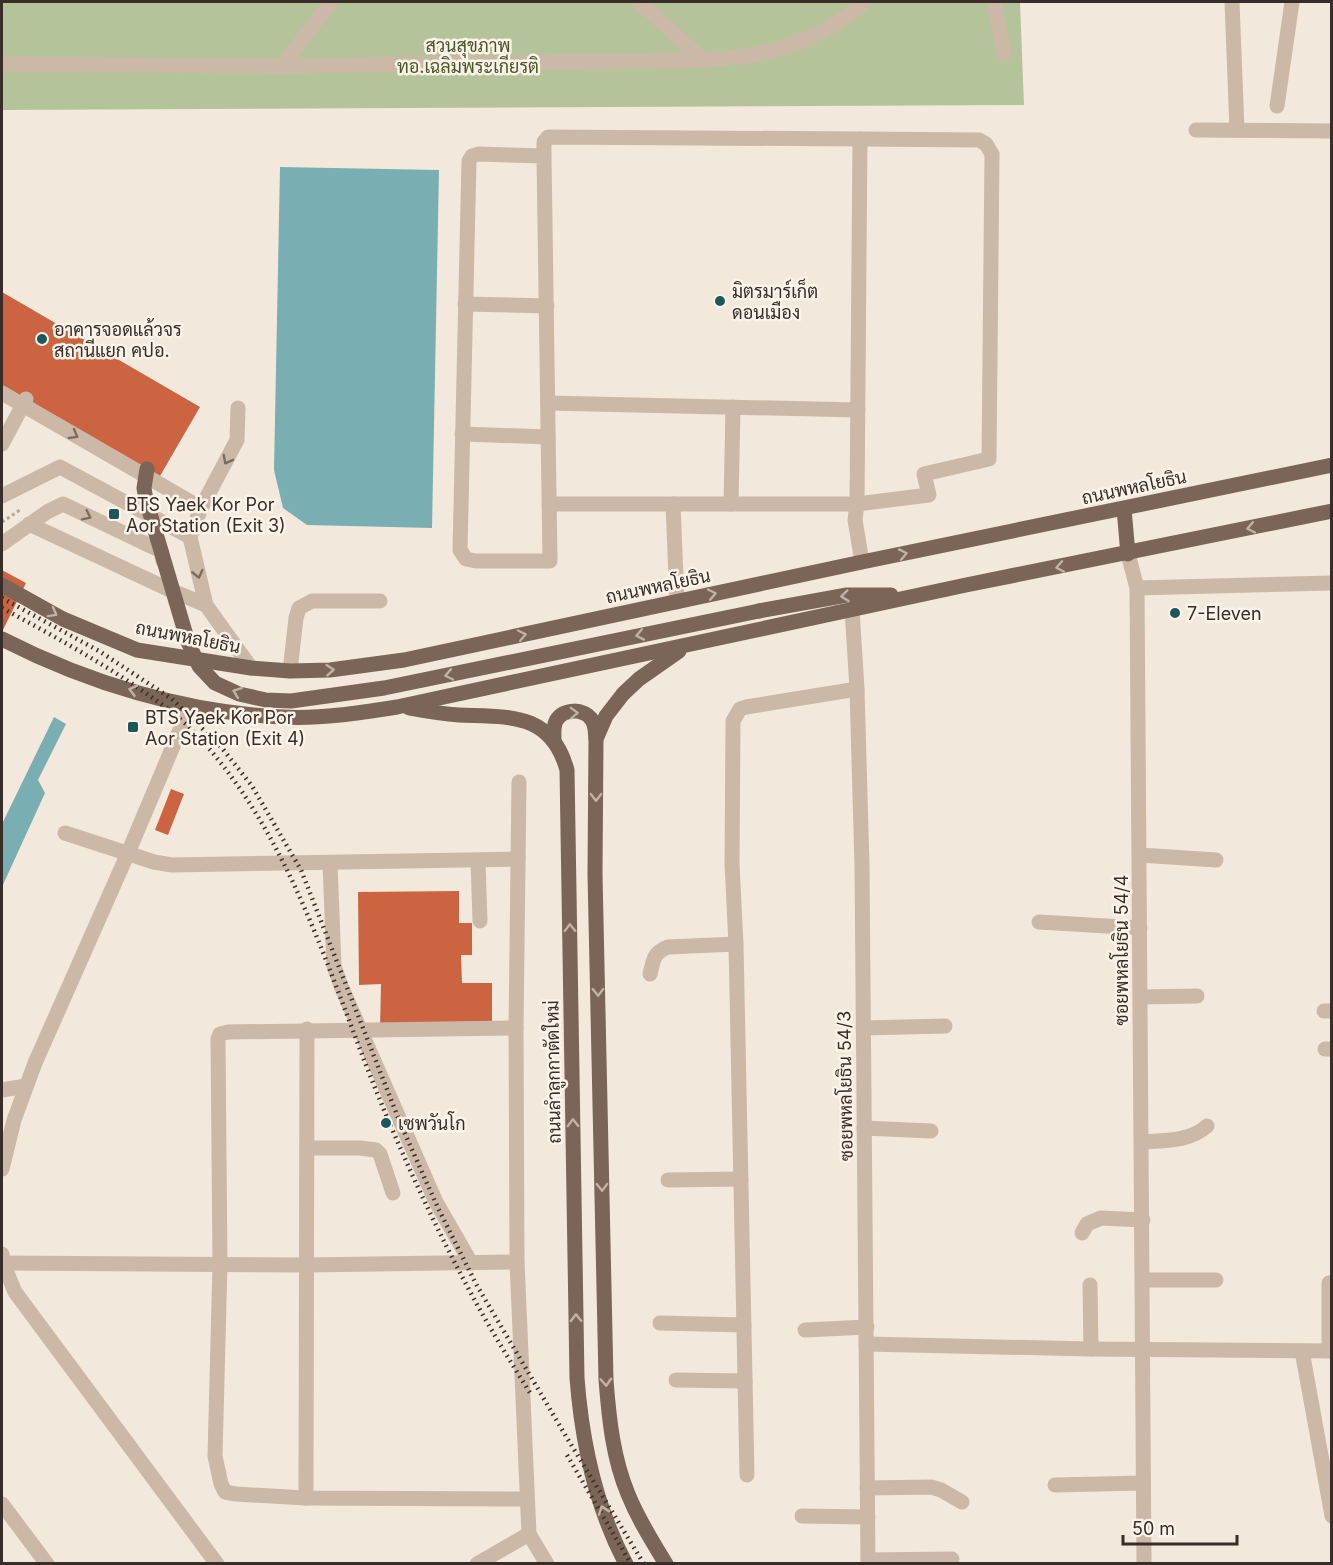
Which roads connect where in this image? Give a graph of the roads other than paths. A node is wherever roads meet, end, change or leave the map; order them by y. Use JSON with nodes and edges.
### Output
{"nodes":[{"id":1,"x":331,"y":2,"type":"edge"},
{"id":2,"x":639,"y":2,"type":"edge"},
{"id":3,"x":865,"y":2,"type":"edge"},
{"id":4,"x":994,"y":2,"type":"edge"},
{"id":5,"x":1232,"y":2,"type":"edge"},
{"id":6,"x":1292,"y":2,"type":"edge"},
{"id":7,"x":1004,"y":54,"type":"dead end"},
{"id":8,"x":703,"y":60,"type":"junction"},
{"id":9,"x":2,"y":64,"type":"edge"},
{"id":10,"x":282,"y":66,"type":"junction"},
{"id":11,"x":1277,"y":106,"type":"dead end"},
{"id":12,"x":1196,"y":130,"type":"dead end"},
{"id":13,"x":1237,"y":130,"type":"junction"},
{"id":14,"x":1332,"y":131,"type":"edge"},
{"id":15,"x":860,"y":138,"type":"junction"},
{"id":16,"x":544,"y":156,"type":"junction"},
{"id":17,"x":465,"y":304,"type":"junction"},
{"id":18,"x":547,"y":306,"type":"junction"},
{"id":19,"x":2,"y":393,"type":"edge"},
{"id":20,"x":25,"y":402,"type":"junction"},
{"id":21,"x":548,"y":403,"type":"junction"},
{"id":22,"x":734,"y":407,"type":"junction"},
{"id":23,"x":238,"y":408,"type":"dead end"},
{"id":24,"x":858,"y":410,"type":"junction"},
{"id":25,"x":462,"y":434,"type":"junction"},
{"id":26,"x":548,"y":437,"type":"junction"},
{"id":27,"x":2,"y":444,"type":"edge"},
{"id":28,"x":1332,"y":465,"type":"edge"},
{"id":29,"x":147,"y":469,"type":"dead end"},
{"id":30,"x":2,"y":496,"type":"edge"},
{"id":31,"x":549,"y":504,"type":"junction"},
{"id":32,"x":673,"y":504,"type":"junction"},
{"id":33,"x":731,"y":504,"type":"junction"},
{"id":34,"x":857,"y":504,"type":"junction"},
{"id":35,"x":201,"y":508,"type":"junction"},
{"id":36,"x":1124,"y":509,"type":"junction"},
{"id":37,"x":1332,"y":512,"type":"edge"},
{"id":38,"x":29,"y":524,"type":"junction"},
{"id":39,"x":190,"y":537,"type":"junction"},
{"id":40,"x":2,"y":544,"type":"edge"},
{"id":41,"x":1128,"y":554,"type":"junction"},
{"id":42,"x":862,"y":562,"type":"junction"},
{"id":43,"x":1332,"y":583,"type":"edge"},
{"id":44,"x":2,"y":585,"type":"edge"},
{"id":45,"x":1137,"y":588,"type":"junction"},
{"id":46,"x":170,"y":590,"type":"junction"},
{"id":47,"x":924,"y":595,"type":"junction"},
{"id":48,"x":380,"y":601,"type":"dead end"},
{"id":49,"x":677,"y":602,"type":"junction"},
{"id":50,"x":206,"y":605,"type":"junction"},
{"id":51,"x":852,"y":609,"type":"junction"},
{"id":52,"x":2,"y":639,"type":"edge"},
{"id":53,"x":687,"y":646,"type":"junction"},
{"id":54,"x":251,"y":668,"type":"junction"},
{"id":55,"x":290,"y":671,"type":"junction"},
{"id":56,"x":857,"y":689,"type":"junction"},
{"id":57,"x":189,"y":706,"type":"junction"},
{"id":58,"x":397,"y":707,"type":"junction"},
{"id":59,"x":596,"y":739,"type":"junction"},
{"id":60,"x":554,"y":740,"type":"junction"},
{"id":61,"x":519,"y":782,"type":"dead end"},
{"id":62,"x":65,"y":833,"type":"dead end"},
{"id":63,"x":128,"y":853,"type":"junction"},
{"id":64,"x":1140,"y":855,"type":"junction"},
{"id":65,"x":518,"y":860,"type":"junction"},
{"id":66,"x":1216,"y":860,"type":"dead end"},
{"id":67,"x":477,"y":861,"type":"junction"},
{"id":68,"x":330,"y":863,"type":"junction"},
{"id":69,"x":480,"y":921,"type":"dead end"},
{"id":70,"x":1039,"y":922,"type":"dead end"},
{"id":71,"x":1140,"y":928,"type":"junction"},
{"id":72,"x":736,"y":944,"type":"junction"},
{"id":73,"x":650,"y":974,"type":"dead end"},
{"id":74,"x":1197,"y":996,"type":"dead end"},
{"id":75,"x":1141,"y":997,"type":"junction"},
{"id":76,"x":945,"y":1026,"type":"dead end"},
{"id":77,"x":516,"y":1028,"type":"junction"},
{"id":78,"x":863,"y":1028,"type":"junction"},
{"id":79,"x":307,"y":1029,"type":"junction"},
{"id":80,"x":361,"y":1029,"type":"junction"},
{"id":81,"x":27,"y":1086,"type":"junction"},
{"id":82,"x":2,"y":1089,"type":"edge"},
{"id":83,"x":1207,"y":1126,"type":"dead end"},
{"id":84,"x":864,"y":1128,"type":"junction"},
{"id":85,"x":931,"y":1131,"type":"dead end"},
{"id":86,"x":1142,"y":1142,"type":"junction"},
{"id":87,"x":307,"y":1148,"type":"junction"},
{"id":88,"x":2,"y":1169,"type":"edge"},
{"id":89,"x":741,"y":1179,"type":"junction"},
{"id":90,"x":668,"y":1180,"type":"dead end"},
{"id":91,"x":393,"y":1193,"type":"dead end"},
{"id":92,"x":1143,"y":1221,"type":"junction"},
{"id":93,"x":1082,"y":1233,"type":"dead end"},
{"id":94,"x":2,"y":1259,"type":"edge"},
{"id":95,"x":517,"y":1262,"type":"junction"},
{"id":96,"x":471,"y":1263,"type":"junction"},
{"id":97,"x":220,"y":1264,"type":"junction"},
{"id":98,"x":306,"y":1265,"type":"junction"},
{"id":99,"x":1143,"y":1280,"type":"junction"},
{"id":100,"x":1216,"y":1280,"type":"dead end"},
{"id":101,"x":1329,"y":1283,"type":"dead end"},
{"id":102,"x":1090,"y":1285,"type":"dead end"},
{"id":103,"x":660,"y":1323,"type":"dead end"},
{"id":104,"x":744,"y":1325,"type":"junction"},
{"id":105,"x":867,"y":1327,"type":"junction"},
{"id":106,"x":805,"y":1330,"type":"dead end"},
{"id":107,"x":866,"y":1344,"type":"junction"},
{"id":108,"x":1144,"y":1348,"type":"junction"},
{"id":109,"x":1091,"y":1349,"type":"junction"},
{"id":110,"x":1302,"y":1351,"type":"junction"},
{"id":111,"x":1330,"y":1351,"type":"edge"},
{"id":112,"x":676,"y":1380,"type":"dead end"},
{"id":113,"x":745,"y":1381,"type":"junction"},
{"id":114,"x":747,"y":1475,"type":"dead end"},
{"id":115,"x":1143,"y":1483,"type":"junction"},
{"id":116,"x":1055,"y":1485,"type":"dead end"},
{"id":117,"x":867,"y":1488,"type":"junction"},
{"id":118,"x":306,"y":1498,"type":"junction"},
{"id":119,"x":526,"y":1499,"type":"junction"},
{"id":120,"x":962,"y":1502,"type":"dead end"},
{"id":121,"x":2,"y":1504,"type":"edge"},
{"id":122,"x":802,"y":1516,"type":"dead end"},
{"id":123,"x":1332,"y":1516,"type":"edge"},
{"id":124,"x":868,"y":1517,"type":"junction"},
{"id":125,"x":529,"y":1534,"type":"junction"},
{"id":126,"x":952,"y":1559,"type":"dead end"},
{"id":127,"x":868,"y":1562,"type":"edge"},
{"id":128,"x":47,"y":1563,"type":"edge"},
{"id":129,"x":217,"y":1563,"type":"edge"},
{"id":130,"x":477,"y":1563,"type":"edge"},
{"id":131,"x":548,"y":1563,"type":"edge"},
{"id":132,"x":626,"y":1563,"type":"edge"},
{"id":133,"x":666,"y":1563,"type":"edge"},
{"id":134,"x":1144,"y":1563,"type":"edge"}],
"edges":[{"from":1,"to":10,"type":"street"},
{"from":2,"to":8,"type":"street"},
{"from":3,"to":8,"type":"street"},
{"from":4,"to":7,"type":"street"},
{"from":5,"to":13,"type":"street"},
{"from":6,"to":11,"type":"street"},
{"from":8,"to":10,"type":"street"},
{"from":9,"to":10,"type":"street"},
{"from":12,"to":13,"type":"street"},
{"from":13,"to":14,"type":"street"},
{"from":15,"to":16,"type":"street"},
{"from":15,"to":24,"type":"street"},
{"from":15,"to":34,"type":"street"},
{"from":16,"to":17,"type":"street"},
{"from":16,"to":18,"type":"street"},
{"from":17,"to":18,"type":"street"},
{"from":17,"to":25,"type":"street"},
{"from":18,"to":21,"type":"street"},
{"from":19,"to":20,"type":"street"},
{"from":20,"to":27,"type":"street"},
{"from":20,"to":35,"type":"street","one_way":true},
{"from":21,"to":22,"type":"street"},
{"from":21,"to":26,"type":"street"},
{"from":22,"to":24,"type":"street"},
{"from":22,"to":33,"type":"street"},
{"from":23,"to":35,"type":"street","one_way":true},
{"from":24,"to":34,"type":"street"},
{"from":25,"to":26,"type":"street"},
{"from":25,"to":31,"type":"street"},
{"from":26,"to":31,"type":"street"},
{"from":28,"to":36,"type":"main road","name":"ถนนพหลโยธิน"},
{"from":47,"to":29,"type":"main road","one_way":true,"bridge":true},
{"from":30,"to":39,"type":"street"},
{"from":31,"to":32,"type":"street"},
{"from":32,"to":33,"type":"street"},
{"from":32,"to":49,"type":"street"},
{"from":33,"to":34,"type":"street"},
{"from":34,"to":42,"type":"street"},
{"from":35,"to":39,"type":"street"},
{"from":36,"to":41,"type":"main road"},
{"from":42,"to":36,"type":"main road","name":"ถนนพหลโยธิน","one_way":true},
{"from":37,"to":41,"type":"main road","one_way":true},
{"from":38,"to":40,"type":"street"},
{"from":38,"to":46,"type":"street"},
{"from":38,"to":46,"type":"street","one_way":true},
{"from":39,"to":50,"type":"street","one_way":true},
{"from":41,"to":45,"type":"street","name":"ซอยพหลโยธิน 54/4"},
{"from":41,"to":47,"type":"main road","one_way":true},
{"from":49,"to":42,"type":"main road","name":"ถนนพหลโยธิน","one_way":true},
{"from":43,"to":45,"type":"street"},
{"from":44,"to":54,"type":"main road","name":"ถนนพหลโยธิน","one_way":true},
{"from":45,"to":64,"type":"street","name":"ซอยพหลโยธิน 54/4"},
{"from":46,"to":50,"type":"street"},
{"from":47,"to":51,"type":"main road"},
{"from":48,"to":55,"type":"street"},
{"from":55,"to":49,"type":"main road","name":"ถนนพหลโยธิน","one_way":true},
{"from":50,"to":54,"type":"street"},
{"from":51,"to":53,"type":"main road"},
{"from":51,"to":56,"type":"street","name":"ซอยพหลโยธิน 54/3"},
{"from":57,"to":52,"type":"main road","one_way":true},
{"from":53,"to":58,"type":"main road"},
{"from":53,"to":59,"type":"main road"},
{"from":54,"to":55,"type":"main road","name":"ถนนพหลโยธิน"},
{"from":56,"to":72,"type":"street"},
{"from":56,"to":78,"type":"street","name":"ซอยพหลโยธิน 54/3"},
{"from":57,"to":58,"type":"main road"},
{"from":57,"to":63,"type":"street"},
{"from":58,"to":60,"type":"main road","name":"ถนนลำลูกกาตัดใหม่"},
{"from":60,"to":59,"type":"main road","one_way":true},
{"from":59,"to":133,"type":"main road","one_way":true},
{"from":132,"to":60,"type":"main road","name":"ถนนลำลูกกาตัดใหม่","one_way":true},
{"from":61,"to":65,"type":"street"},
{"from":62,"to":63,"type":"street"},
{"from":63,"to":68,"type":"street"},
{"from":63,"to":81,"type":"street"},
{"from":64,"to":66,"type":"street"},
{"from":64,"to":71,"type":"street","name":"ซอยพหลโยธิน 54/4"},
{"from":65,"to":67,"type":"street"},
{"from":65,"to":77,"type":"street"},
{"from":67,"to":68,"type":"street"},
{"from":67,"to":69,"type":"street"},
{"from":68,"to":80,"type":"street"},
{"from":70,"to":71,"type":"street"},
{"from":71,"to":75,"type":"street","name":"ซอยพหลโยธิน 54/4"},
{"from":72,"to":73,"type":"street"},
{"from":72,"to":89,"type":"street"},
{"from":74,"to":75,"type":"street"},
{"from":75,"to":86,"type":"street","name":"ซอยพหลโยธิน 54/4"},
{"from":76,"to":78,"type":"street"},
{"from":77,"to":80,"type":"street"},
{"from":77,"to":95,"type":"street"},
{"from":78,"to":84,"type":"street","name":"ซอยพหลโยธิน 54/3"},
{"from":79,"to":80,"type":"street"},
{"from":79,"to":87,"type":"street"},
{"from":79,"to":97,"type":"street"},
{"from":80,"to":96,"type":"street"},
{"from":81,"to":82,"type":"street"},
{"from":81,"to":88,"type":"street"},
{"from":83,"to":86,"type":"street"},
{"from":84,"to":85,"type":"street"},
{"from":84,"to":105,"type":"street","name":"ซอยพหลโยธิน 54/3"},
{"from":86,"to":92,"type":"street","name":"ซอยพหลโยธิน 54/4"},
{"from":87,"to":91,"type":"street"},
{"from":87,"to":98,"type":"street"},
{"from":89,"to":90,"type":"street"},
{"from":89,"to":104,"type":"street"},
{"from":92,"to":93,"type":"street"},
{"from":92,"to":99,"type":"street","name":"ซอยพหลโยธิน 54/4"},
{"from":94,"to":97,"type":"street"},
{"from":94,"to":129,"type":"street"},
{"from":95,"to":96,"type":"street"},
{"from":95,"to":119,"type":"street"},
{"from":96,"to":98,"type":"street"},
{"from":97,"to":98,"type":"street"},
{"from":97,"to":118,"type":"street"},
{"from":98,"to":118,"type":"street"},
{"from":99,"to":100,"type":"street"},
{"from":99,"to":108,"type":"street","name":"ซอยพหลโยธิน 54/4"},
{"from":101,"to":111,"type":"street"},
{"from":102,"to":109,"type":"street"},
{"from":103,"to":104,"type":"street"},
{"from":104,"to":113,"type":"street"},
{"from":105,"to":106,"type":"street"},
{"from":105,"to":107,"type":"street","name":"ซอยพหลโยธิน 54/3"},
{"from":107,"to":109,"type":"street"},
{"from":107,"to":117,"type":"street","name":"ซอยพหลโยธิน 54/3"},
{"from":108,"to":109,"type":"street"},
{"from":108,"to":110,"type":"street"},
{"from":108,"to":115,"type":"street","name":"ซอยพหลโยธิน 54/4"},
{"from":110,"to":111,"type":"street"},
{"from":110,"to":123,"type":"street"},
{"from":112,"to":113,"type":"street"},
{"from":113,"to":114,"type":"street"},
{"from":115,"to":116,"type":"street"},
{"from":115,"to":134,"type":"street","name":"ซอยพหลโยธิน 54/4"},
{"from":117,"to":120,"type":"street"},
{"from":117,"to":124,"type":"street","name":"ซอยพหลโยธิน 54/3"},
{"from":118,"to":119,"type":"street"},
{"from":119,"to":125,"type":"street"},
{"from":121,"to":128,"type":"street"},
{"from":122,"to":124,"type":"street"},
{"from":124,"to":127,"type":"street","name":"ซอยพหลโยธิน 54/3"},
{"from":125,"to":130,"type":"street"},
{"from":125,"to":131,"type":"street"},
{"from":126,"to":127,"type":"street"}]}
